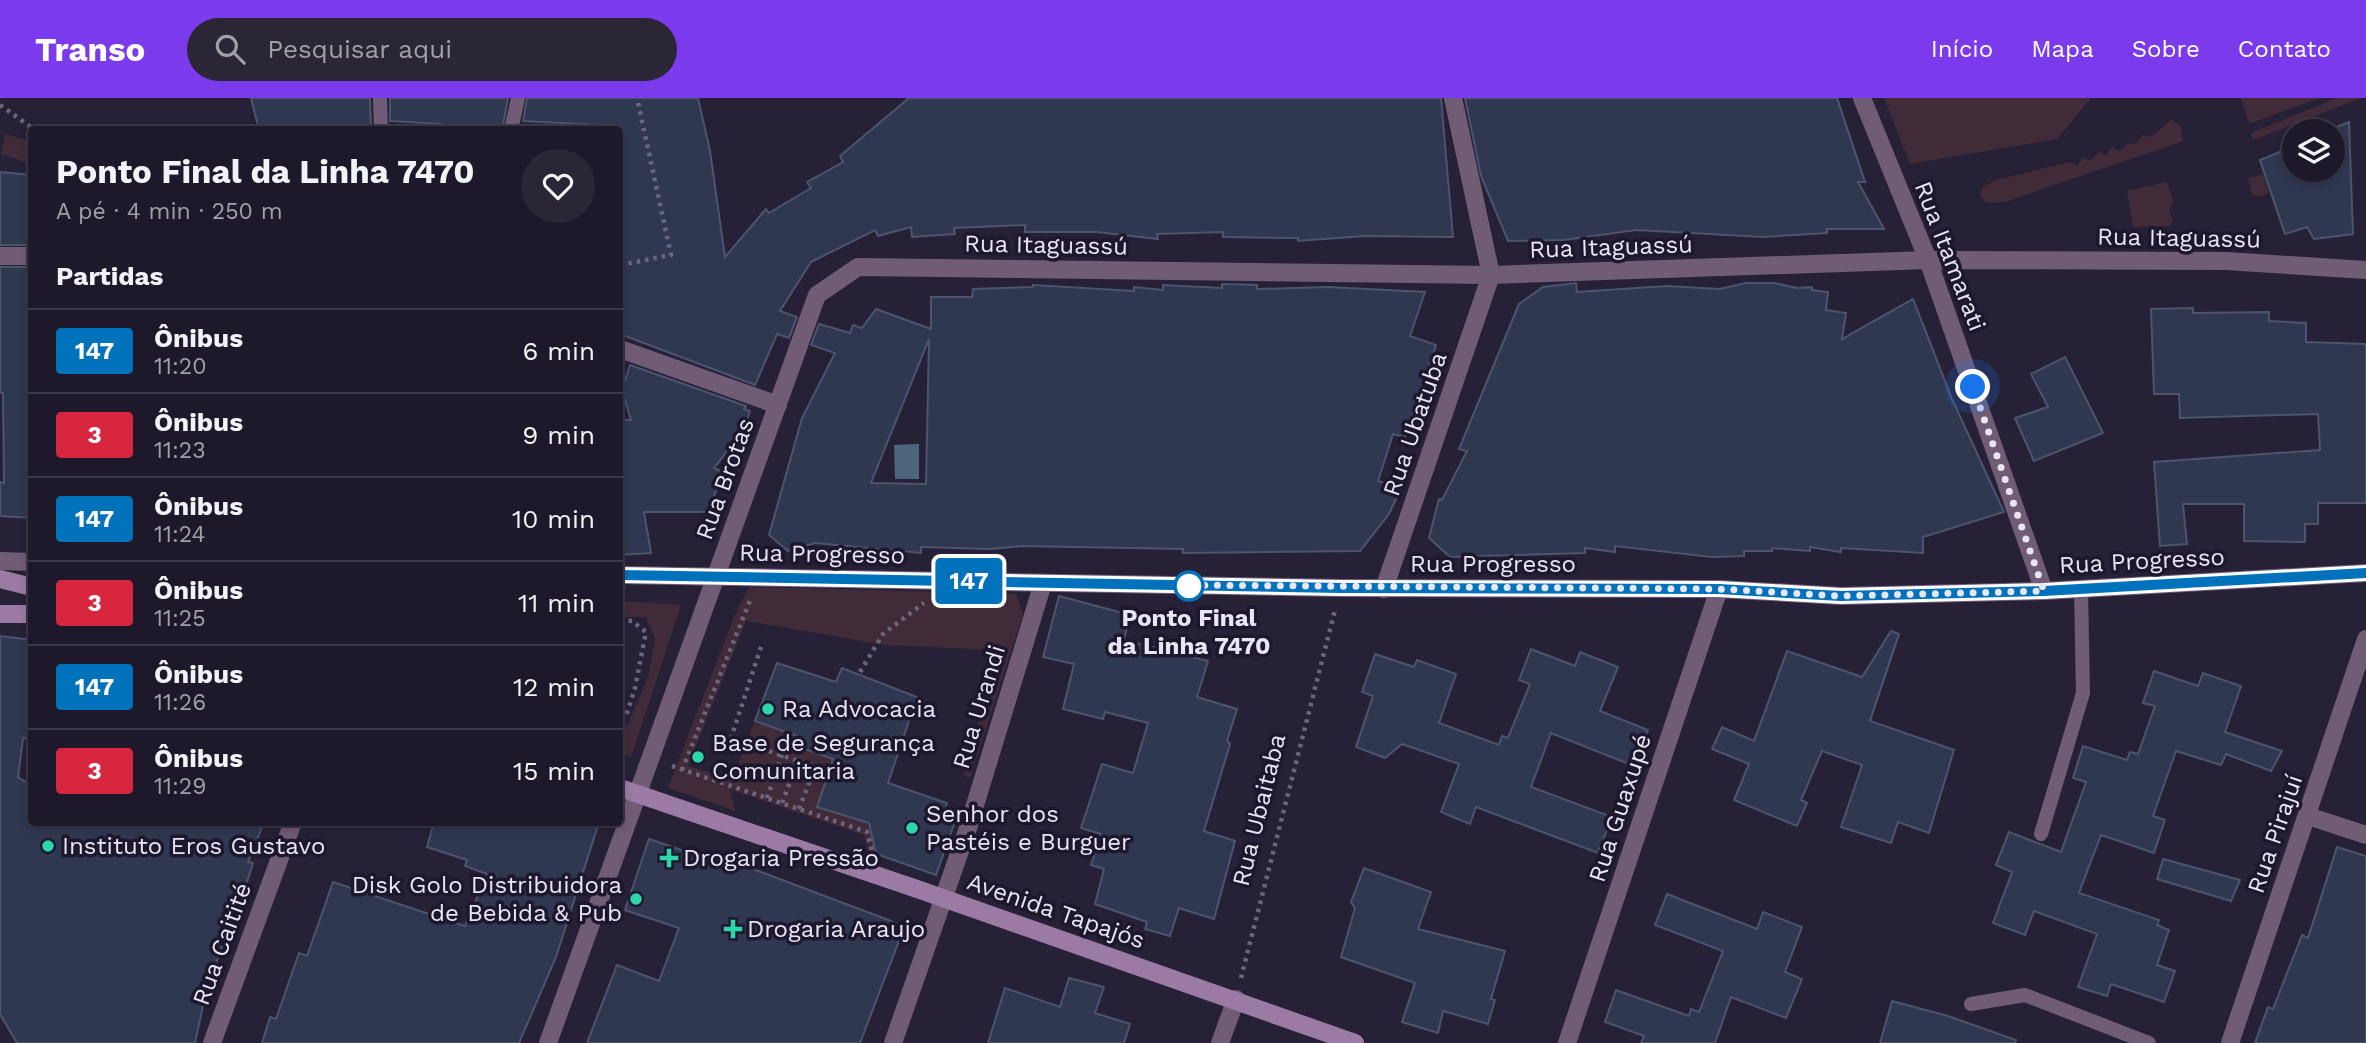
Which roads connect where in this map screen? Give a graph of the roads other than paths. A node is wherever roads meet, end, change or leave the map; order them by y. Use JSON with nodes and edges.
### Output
{"nodes":[{"id":1,"x":380,"y":98,"type":"edge"},
{"id":2,"x":518,"y":98,"type":"edge"},
{"id":3,"x":1453,"y":98,"type":"edge"},
{"id":4,"x":1862,"y":98,"type":"edge"},
{"id":5,"x":381,"y":126,"type":"edge"},
{"id":6,"x":512,"y":126,"type":"edge"},
{"id":7,"x":0,"y":256,"type":"edge"},
{"id":8,"x":28,"y":257,"type":"edge"},
{"id":9,"x":1928,"y":260,"type":"junction"},
{"id":10,"x":858,"y":267,"type":"joint"},
{"id":11,"x":2366,"y":270,"type":"edge"},
{"id":12,"x":1491,"y":275,"type":"junction"},
{"id":13,"x":623,"y":350,"type":"edge"},
{"id":14,"x":778,"y":405,"type":"junction"},
{"id":15,"x":0,"y":561,"type":"edge"},
{"id":16,"x":28,"y":562,"type":"edge"},
{"id":17,"x":2366,"y":573,"type":"edge"},
{"id":18,"x":623,"y":575,"type":"edge"},
{"id":19,"x":716,"y":577,"type":"junction"},
{"id":20,"x":0,"y":579,"type":"edge"},
{"id":21,"x":1043,"y":583,"type":"junction"},
{"id":22,"x":28,"y":586,"type":"edge"},
{"id":23,"x":1384,"y":589,"type":"junction"},
{"id":24,"x":1719,"y":589,"type":"junction"},
{"id":25,"x":2081,"y":589,"type":"junction"},
{"id":26,"x":2044,"y":591,"type":"junction"},
{"id":27,"x":0,"y":614,"type":"edge"},
{"id":28,"x":28,"y":614,"type":"edge"},
{"id":29,"x":2366,"y":639,"type":"edge"},
{"id":30,"x":623,"y":789,"type":"edge"},
{"id":31,"x":637,"y":794,"type":"junction"},
{"id":32,"x":2308,"y":816,"type":"junction"},
{"id":33,"x":292,"y":826,"type":"edge"},
{"id":34,"x":2041,"y":834,"type":"dead end"},
{"id":35,"x":2366,"y":835,"type":"edge"},
{"id":36,"x":945,"y":898,"type":"junction"},
{"id":37,"x":1236,"y":999,"type":"junction"},
{"id":38,"x":1971,"y":1004,"type":"dead end"},
{"id":39,"x":212,"y":1043,"type":"edge"},
{"id":40,"x":548,"y":1043,"type":"edge"},
{"id":41,"x":893,"y":1043,"type":"edge"},
{"id":42,"x":1220,"y":1043,"type":"edge"},
{"id":43,"x":1355,"y":1043,"type":"edge"},
{"id":44,"x":1567,"y":1043,"type":"edge"},
{"id":45,"x":2149,"y":1043,"type":"edge"},
{"id":46,"x":2230,"y":1043,"type":"edge"}],
"edges":[{"from":1,"to":5,"type":"lane"},
{"from":2,"to":6,"type":"lane"},
{"from":3,"to":12,"type":"street"},
{"from":4,"to":9,"type":"street","name":"Rua Itamarati"},
{"from":7,"to":8,"type":"street"},
{"from":9,"to":11,"type":"street","name":"Rua Itaguassú"},
{"from":9,"to":12,"type":"street","name":"Rua Itaguassú"},
{"from":9,"to":26,"type":"street","name":"Rua Itamarati"},
{"from":10,"to":12,"type":"street","name":"Rua Itaguassú"},
{"from":10,"to":14,"type":"street","name":"Rua Brotas"},
{"from":12,"to":23,"type":"street","name":"Rua Ubatuba"},
{"from":13,"to":14,"type":"street"},
{"from":14,"to":19,"type":"street","name":"Rua Brotas"},
{"from":15,"to":16,"type":"street"},
{"from":17,"to":25,"type":"street","name":"Rua Progresso"},
{"from":18,"to":19,"type":"street","name":"Rua Progresso"},
{"from":19,"to":21,"type":"street","name":"Rua Progresso"},
{"from":19,"to":31,"type":"street","name":"Rua Brotas"},
{"from":20,"to":22,"type":"main road"},
{"from":21,"to":23,"type":"street","name":"Rua Progresso"},
{"from":21,"to":36,"type":"street","name":"Rua Urandi"},
{"from":23,"to":24,"type":"street","name":"Rua Progresso"},
{"from":24,"to":26,"type":"street","name":"Rua Progresso"},
{"from":24,"to":44,"type":"street","name":"Rua Guaxupé"},
{"from":25,"to":26,"type":"street","name":"Rua Progresso"},
{"from":25,"to":34,"type":"lane"},
{"from":27,"to":28,"type":"main road"},
{"from":29,"to":32,"type":"street","name":"Rua Pirajuí"},
{"from":30,"to":31,"type":"main road","name":"Avenida Tapajós"},
{"from":31,"to":36,"type":"main road","name":"Avenida Tapajós"},
{"from":31,"to":40,"type":"street","name":"Rua Brotas"},
{"from":32,"to":35,"type":"street"},
{"from":32,"to":46,"type":"street","name":"Rua Pirajuí"},
{"from":33,"to":39,"type":"street","name":"Rua Caitité"},
{"from":36,"to":37,"type":"main road","name":"Avenida Tapajós"},
{"from":36,"to":41,"type":"street","name":"Rua Urandi"},
{"from":37,"to":42,"type":"street"},
{"from":37,"to":43,"type":"main road","name":"Avenida Tapajós"},
{"from":38,"to":45,"type":"lane"}]}
